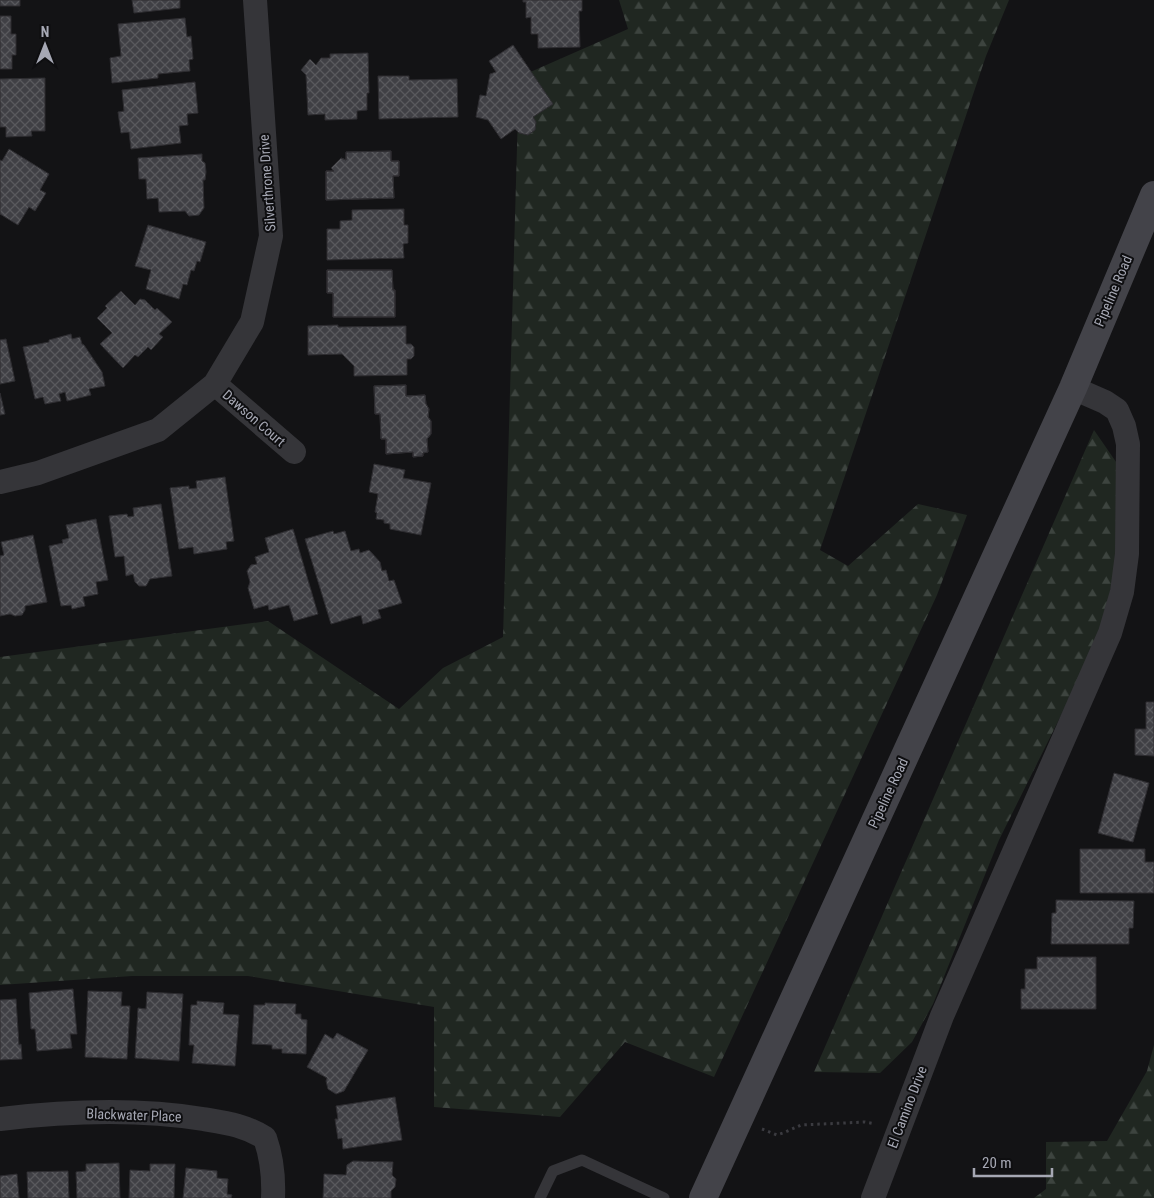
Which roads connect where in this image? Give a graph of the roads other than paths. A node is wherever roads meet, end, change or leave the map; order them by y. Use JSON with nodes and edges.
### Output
{"nodes":[{"id":1,"x":255,"y":0,"type":"edge"},
{"id":2,"x":1154,"y":195,"type":"edge"},
{"id":3,"x":214,"y":384,"type":"junction"},
{"id":4,"x":1073,"y":388,"type":"junction"},
{"id":5,"x":294,"y":452,"type":"dead end"},
{"id":6,"x":0,"y":482,"type":"edge"},
{"id":7,"x":0,"y":1119,"type":"edge"},
{"id":8,"x":273,"y":1198,"type":"edge"},
{"id":9,"x":540,"y":1198,"type":"edge"},
{"id":10,"x":664,"y":1198,"type":"edge"},
{"id":11,"x":703,"y":1198,"type":"edge"},
{"id":12,"x":872,"y":1198,"type":"edge"}],
"edges":[{"from":1,"to":3,"type":"street","name":"Silverthrone Drive"},
{"from":2,"to":4,"type":"main road","name":"Pipeline Road"},
{"from":3,"to":5,"type":"street","name":"Dawson Court"},
{"from":3,"to":6,"type":"street","name":"Silverthrone Drive"},
{"from":4,"to":11,"type":"main road","name":"Pipeline Road"},
{"from":4,"to":12,"type":"street","name":"El Camino Drive"},
{"from":7,"to":8,"type":"street","name":"Blackwater Place"},
{"from":9,"to":10,"type":"lane"}]}
